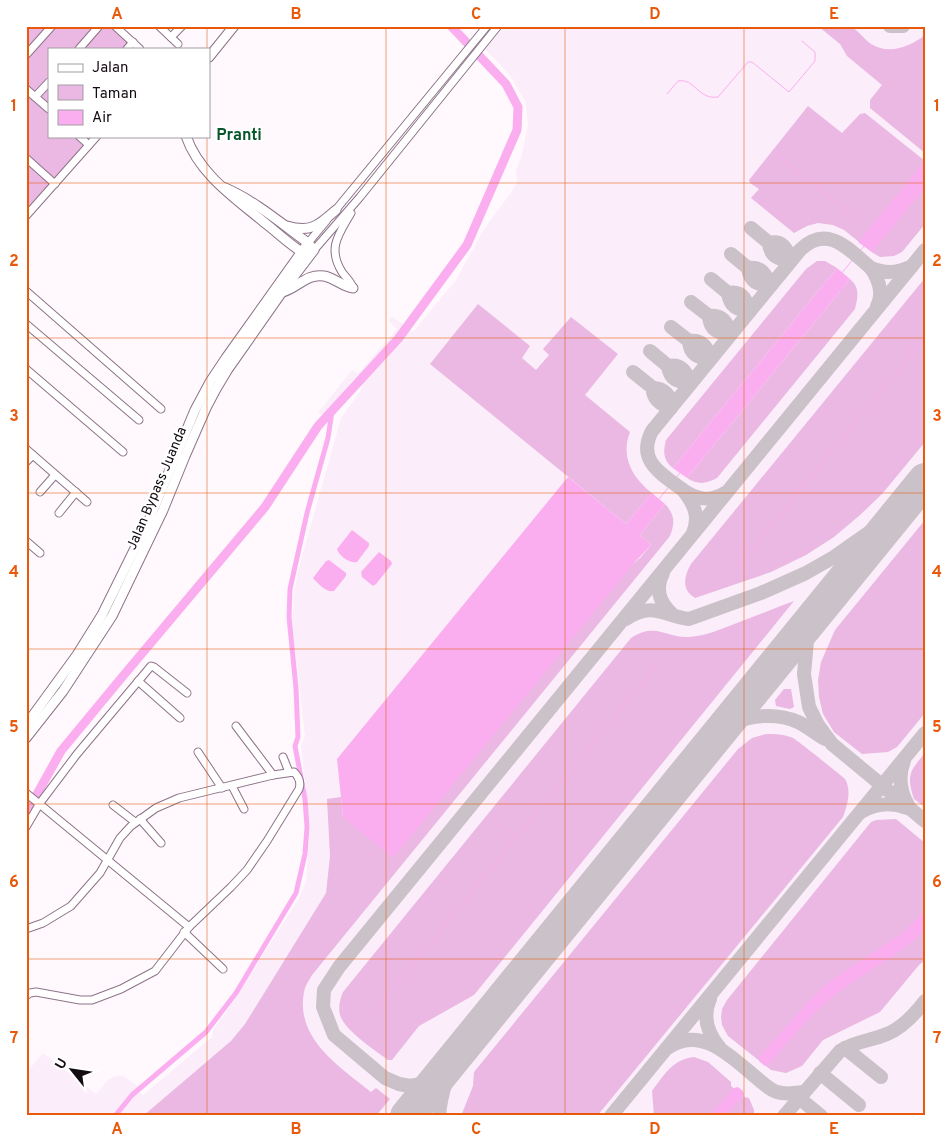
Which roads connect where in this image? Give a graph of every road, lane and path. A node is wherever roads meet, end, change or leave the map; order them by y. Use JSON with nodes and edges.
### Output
{"nodes":[{"id":1,"x":52,"y":26,"type":"edge"},
{"id":2,"x":99,"y":26,"type":"edge"},
{"id":3,"x":115,"y":26,"type":"edge"},
{"id":4,"x":159,"y":26,"type":"edge"},
{"id":5,"x":182,"y":26,"type":"edge"},
{"id":6,"x":234,"y":26,"type":"edge"},
{"id":7,"x":486,"y":26,"type":"edge"},
{"id":8,"x":498,"y":26,"type":"edge"},
{"id":9,"x":171,"y":37,"type":"junction"},
{"id":10,"x":133,"y":42,"type":"junction"},
{"id":11,"x":178,"y":44,"type":"dead end"},
{"id":12,"x":80,"y":48,"type":"edge"},
{"id":13,"x":128,"y":48,"type":"edge"},
{"id":14,"x":139,"y":48,"type":"edge"},
{"id":15,"x":26,"y":55,"type":"edge"},
{"id":16,"x":210,"y":56,"type":"edge"},
{"id":17,"x":48,"y":83,"type":"edge"},
{"id":18,"x":26,"y":89,"type":"edge"},
{"id":19,"x":35,"y":97,"type":"junction"},
{"id":20,"x":48,"y":108,"type":"edge"},
{"id":21,"x":81,"y":138,"type":"edge"},
{"id":22,"x":95,"y":138,"type":"edge"},
{"id":23,"x":187,"y":138,"type":"edge"},
{"id":24,"x":89,"y":145,"type":"junction"},
{"id":25,"x":26,"y":158,"type":"edge"},
{"id":26,"x":55,"y":184,"type":"junction"},
{"id":27,"x":224,"y":188,"type":"junction"},
{"id":28,"x":360,"y":197,"type":"junction"},
{"id":29,"x":336,"y":210,"type":"junction"},
{"id":30,"x":26,"y":216,"type":"edge"},
{"id":31,"x":282,"y":224,"type":"junction"},
{"id":32,"x":308,"y":251,"type":"junction"},
{"id":33,"x":353,"y":288,"type":"joint"},
{"id":34,"x":26,"y":291,"type":"edge"},
{"id":35,"x":282,"y":292,"type":"junction"},
{"id":36,"x":26,"y":324,"type":"edge"},
{"id":37,"x":26,"y":369,"type":"edge"},
{"id":38,"x":161,"y":409,"type":"dead end"},
{"id":39,"x":140,"y":420,"type":"dead end"},
{"id":40,"x":26,"y":449,"type":"edge"},
{"id":41,"x":123,"y":452,"type":"dead end"},
{"id":42,"x":33,"y":455,"type":"junction"},
{"id":43,"x":26,"y":462,"type":"edge"},
{"id":44,"x":55,"y":475,"type":"junction"},
{"id":45,"x":40,"y":492,"type":"dead end"},
{"id":46,"x":76,"y":492,"type":"junction"},
{"id":47,"x":87,"y":502,"type":"dead end"},
{"id":48,"x":59,"y":513,"type":"dead end"},
{"id":49,"x":26,"y":541,"type":"edge"},
{"id":50,"x":40,"y":553,"type":"dead end"},
{"id":51,"x":74,"y":667,"type":"junction"},
{"id":52,"x":138,"y":680,"type":"junction"},
{"id":53,"x":187,"y":693,"type":"dead end"},
{"id":54,"x":180,"y":718,"type":"dead end"},
{"id":55,"x":26,"y":725,"type":"edge"},
{"id":56,"x":236,"y":726,"type":"dead end"},
{"id":57,"x":26,"y":738,"type":"edge"},
{"id":58,"x":198,"y":752,"type":"dead end"},
{"id":59,"x":283,"y":757,"type":"dead end"},
{"id":60,"x":289,"y":772,"type":"junction"},
{"id":61,"x":273,"y":775,"type":"junction"},
{"id":62,"x":232,"y":786,"type":"junction"},
{"id":63,"x":222,"y":788,"type":"junction"},
{"id":64,"x":28,"y":794,"type":"edge"},
{"id":65,"x":39,"y":802,"type":"junction"},
{"id":66,"x":112,"y":805,"type":"dead end"},
{"id":67,"x":244,"y":809,"type":"dead end"},
{"id":68,"x":138,"y":820,"type":"junction"},
{"id":69,"x":26,"y":827,"type":"edge"},
{"id":70,"x":161,"y":843,"type":"dead end"},
{"id":71,"x":107,"y":860,"type":"junction"},
{"id":72,"x":26,"y":929,"type":"edge"},
{"id":73,"x":186,"y":929,"type":"junction"},
{"id":74,"x":224,"y":968,"type":"dead end"},
{"id":75,"x":26,"y":996,"type":"edge"}],
"edges":[{"from":1,"to":15,"type":"street"},
{"from":2,"to":12,"type":"street"},
{"from":3,"to":10,"type":"street"},
{"from":4,"to":9,"type":"street"},
{"from":5,"to":9,"type":"street"},
{"from":6,"to":16,"type":"main road"},
{"from":7,"to":29,"type":"street"},
{"from":8,"to":28,"type":"street"},
{"from":9,"to":11,"type":"street"},
{"from":10,"to":13,"type":"street"},
{"from":10,"to":14,"type":"street"},
{"from":17,"to":19,"type":"street"},
{"from":18,"to":19,"type":"street"},
{"from":19,"to":20,"type":"street"},
{"from":21,"to":24,"type":"street"},
{"from":22,"to":24,"type":"street"},
{"from":23,"to":27,"type":"main road"},
{"from":24,"to":26,"type":"street"},
{"from":25,"to":26,"type":"street"},
{"from":26,"to":30,"type":"street"},
{"from":27,"to":31,"type":"main road"},
{"from":27,"to":32,"type":"main road"},
{"from":28,"to":32,"type":"street"},
{"from":28,"to":33,"type":"street"},
{"from":29,"to":31,"type":"main road"},
{"from":29,"to":32,"type":"street"},
{"from":31,"to":32,"type":"main road"},
{"from":32,"to":35,"type":"main road","name":"Jalan Bypass Juanda"},
{"from":32,"to":51,"type":"main road","name":"Jalan Bypass Juanda"},
{"from":33,"to":35,"type":"main road"},
{"from":34,"to":38,"type":"street"},
{"from":35,"to":51,"type":"main road","name":"Jalan Bypass Juanda"},
{"from":36,"to":39,"type":"street"},
{"from":37,"to":41,"type":"street"},
{"from":40,"to":42,"type":"street"},
{"from":42,"to":43,"type":"street"},
{"from":42,"to":44,"type":"street"},
{"from":44,"to":45,"type":"street"},
{"from":44,"to":46,"type":"street"},
{"from":46,"to":47,"type":"street"},
{"from":46,"to":48,"type":"street"},
{"from":49,"to":50,"type":"street"},
{"from":51,"to":55,"type":"main road","name":"Jalan Bypass Juanda"},
{"from":51,"to":57,"type":"main road","name":"Jalan Bypass Juanda"},
{"from":52,"to":53,"type":"street"},
{"from":52,"to":54,"type":"street"},
{"from":52,"to":65,"type":"street"},
{"from":56,"to":61,"type":"street"},
{"from":58,"to":63,"type":"street"},
{"from":59,"to":60,"type":"street"},
{"from":60,"to":61,"type":"street"},
{"from":60,"to":73,"type":"street"},
{"from":61,"to":62,"type":"street"},
{"from":62,"to":63,"type":"street"},
{"from":62,"to":67,"type":"street"},
{"from":63,"to":68,"type":"street"},
{"from":64,"to":65,"type":"street"},
{"from":65,"to":69,"type":"street"},
{"from":65,"to":71,"type":"street"},
{"from":66,"to":68,"type":"street"},
{"from":68,"to":70,"type":"street"},
{"from":68,"to":71,"type":"street"},
{"from":71,"to":72,"type":"street"},
{"from":71,"to":73,"type":"street"},
{"from":73,"to":74,"type":"street"},
{"from":73,"to":75,"type":"street"}]}
